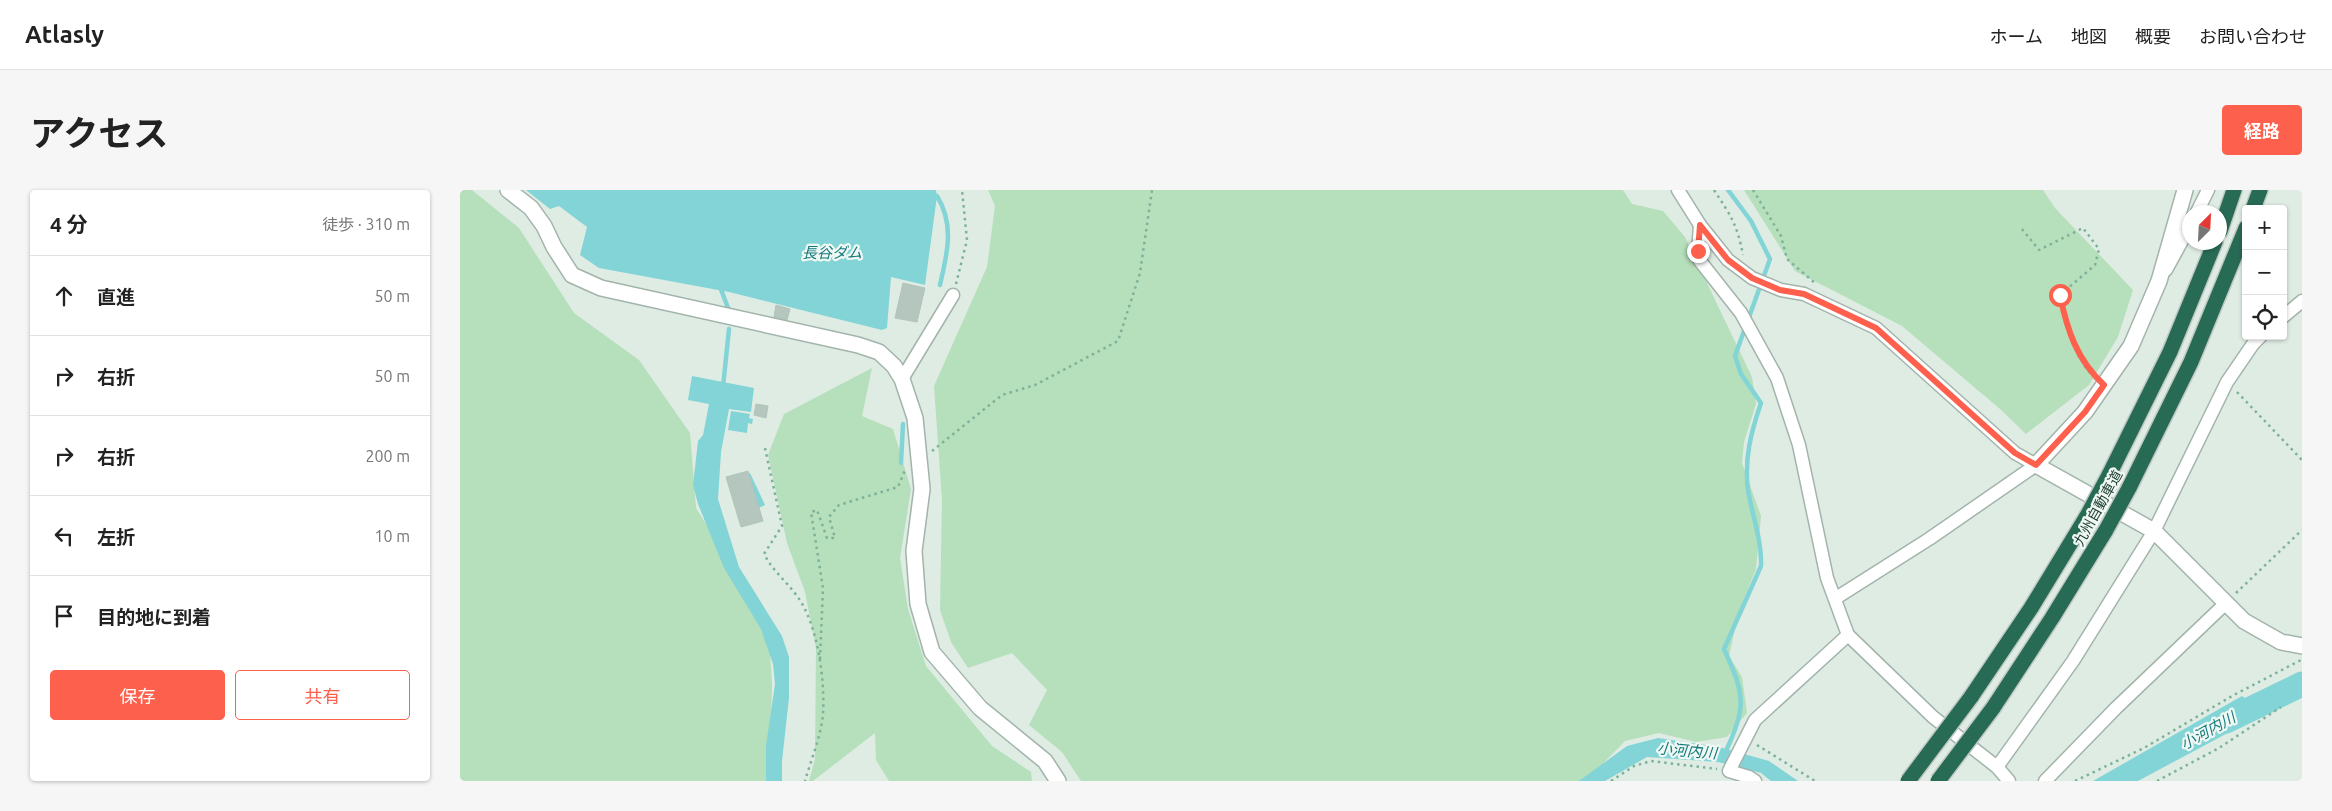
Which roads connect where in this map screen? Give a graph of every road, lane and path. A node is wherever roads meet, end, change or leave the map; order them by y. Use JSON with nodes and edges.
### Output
{"nodes":[{"id":1,"x":508,"y":190,"type":"edge"},
{"id":2,"x":962,"y":190,"type":"edge"},
{"id":3,"x":1152,"y":190,"type":"edge"},
{"id":4,"x":1678,"y":190,"type":"edge"},
{"id":5,"x":1714,"y":190,"type":"edge"},
{"id":6,"x":1754,"y":190,"type":"edge"},
{"id":7,"x":2185,"y":190,"type":"edge"},
{"id":8,"x":2208,"y":190,"type":"edge"},
{"id":9,"x":2234,"y":190,"type":"edge"},
{"id":10,"x":2260,"y":190,"type":"edge"},
{"id":11,"x":2200,"y":205,"type":"edge"},
{"id":12,"x":2254,"y":205,"type":"edge"},
{"id":13,"x":2227,"y":210,"type":"edge"},
{"id":14,"x":1700,"y":225,"type":"junction"},
{"id":15,"x":2022,"y":228,"type":"dead end"},
{"id":16,"x":2242,"y":238,"type":"edge"},
{"id":17,"x":2182,"y":240,"type":"edge"},
{"id":18,"x":2212,"y":250,"type":"edge"},
{"id":19,"x":1747,"y":274,"type":"junction"},
{"id":20,"x":2159,"y":281,"type":"junction"},
{"id":21,"x":953,"y":295,"type":"joint"},
{"id":22,"x":2302,"y":301,"type":"edge"},
{"id":23,"x":1829,"y":305,"type":"junction"},
{"id":24,"x":2287,"y":314,"type":"edge"},
{"id":25,"x":2257,"y":340,"type":"edge"},
{"id":26,"x":902,"y":379,"type":"junction"},
{"id":27,"x":2227,"y":382,"type":"junction"},
{"id":28,"x":2104,"y":385,"type":"junction"},
{"id":29,"x":765,"y":448,"type":"dead end"},
{"id":30,"x":2302,"y":460,"type":"edge"},
{"id":31,"x":914,"y":462,"type":"junction"},
{"id":32,"x":2036,"y":465,"type":"junction"},
{"id":33,"x":2302,"y":530,"type":"edge"},
{"id":34,"x":2154,"y":531,"type":"junction"},
{"id":35,"x":1836,"y":598,"type":"junction"},
{"id":36,"x":2226,"y":602,"type":"junction"},
{"id":37,"x":1848,"y":635,"type":"junction"},
{"id":38,"x":2302,"y":646,"type":"edge"},
{"id":39,"x":820,"y":659,"type":"junction"},
{"id":40,"x":2302,"y":660,"type":"edge"},
{"id":41,"x":2281,"y":707,"type":"dead end"},
{"id":42,"x":1745,"y":739,"type":"junction"},
{"id":43,"x":1997,"y":767,"type":"junction"},
{"id":44,"x":1728,"y":771,"type":"junction"},
{"id":45,"x":805,"y":781,"type":"edge"},
{"id":46,"x":1058,"y":781,"type":"edge"},
{"id":47,"x":1611,"y":781,"type":"edge"},
{"id":48,"x":1755,"y":781,"type":"edge"},
{"id":49,"x":1815,"y":781,"type":"edge"},
{"id":50,"x":1908,"y":781,"type":"edge"},
{"id":51,"x":1938,"y":781,"type":"edge"},
{"id":52,"x":2009,"y":781,"type":"edge"},
{"id":53,"x":2045,"y":781,"type":"edge"},
{"id":54,"x":2075,"y":781,"type":"edge"},
{"id":55,"x":2157,"y":781,"type":"edge"}],
"edges":[{"from":1,"to":26,"type":"street"},
{"from":2,"to":21,"type":"path"},
{"from":3,"to":31,"type":"path"},
{"from":4,"to":14,"type":"street"},
{"from":5,"to":19,"type":"path"},
{"from":6,"to":23,"type":"path"},
{"from":7,"to":20,"type":"street"},
{"from":8,"to":11,"type":"street"},
{"from":9,"to":13,"type":"highway"},
{"from":10,"to":12,"type":"highway"},
{"from":14,"to":19,"type":"street"},
{"from":14,"to":35,"type":"street"},
{"from":15,"to":28,"type":"path"},
{"from":16,"to":51,"type":"highway","name":"九州自動車道","bridge":true},
{"from":17,"to":20,"type":"street"},
{"from":18,"to":50,"type":"highway","name":"九州自動車道","bridge":true},
{"from":19,"to":23,"type":"street"},
{"from":20,"to":28,"type":"street"},
{"from":21,"to":26,"type":"street"},
{"from":22,"to":24,"type":"street"},
{"from":23,"to":32,"type":"street"},
{"from":25,"to":27,"type":"street"},
{"from":26,"to":31,"type":"street"},
{"from":27,"to":30,"type":"path"},
{"from":27,"to":34,"type":"street"},
{"from":28,"to":32,"type":"street"},
{"from":29,"to":39,"type":"path"},
{"from":31,"to":39,"type":"path"},
{"from":31,"to":46,"type":"street"},
{"from":32,"to":34,"type":"street"},
{"from":32,"to":35,"type":"street"},
{"from":33,"to":36,"type":"path"},
{"from":34,"to":36,"type":"street"},
{"from":34,"to":43,"type":"street"},
{"from":35,"to":37,"type":"street"},
{"from":36,"to":38,"type":"street"},
{"from":36,"to":53,"type":"street"},
{"from":37,"to":42,"type":"street"},
{"from":37,"to":43,"type":"street"},
{"from":39,"to":45,"type":"path"},
{"from":40,"to":54,"type":"path"},
{"from":41,"to":55,"type":"path"},
{"from":42,"to":44,"type":"street"},
{"from":42,"to":49,"type":"path"},
{"from":43,"to":52,"type":"street"},
{"from":44,"to":47,"type":"path"},
{"from":44,"to":48,"type":"street"}]}
